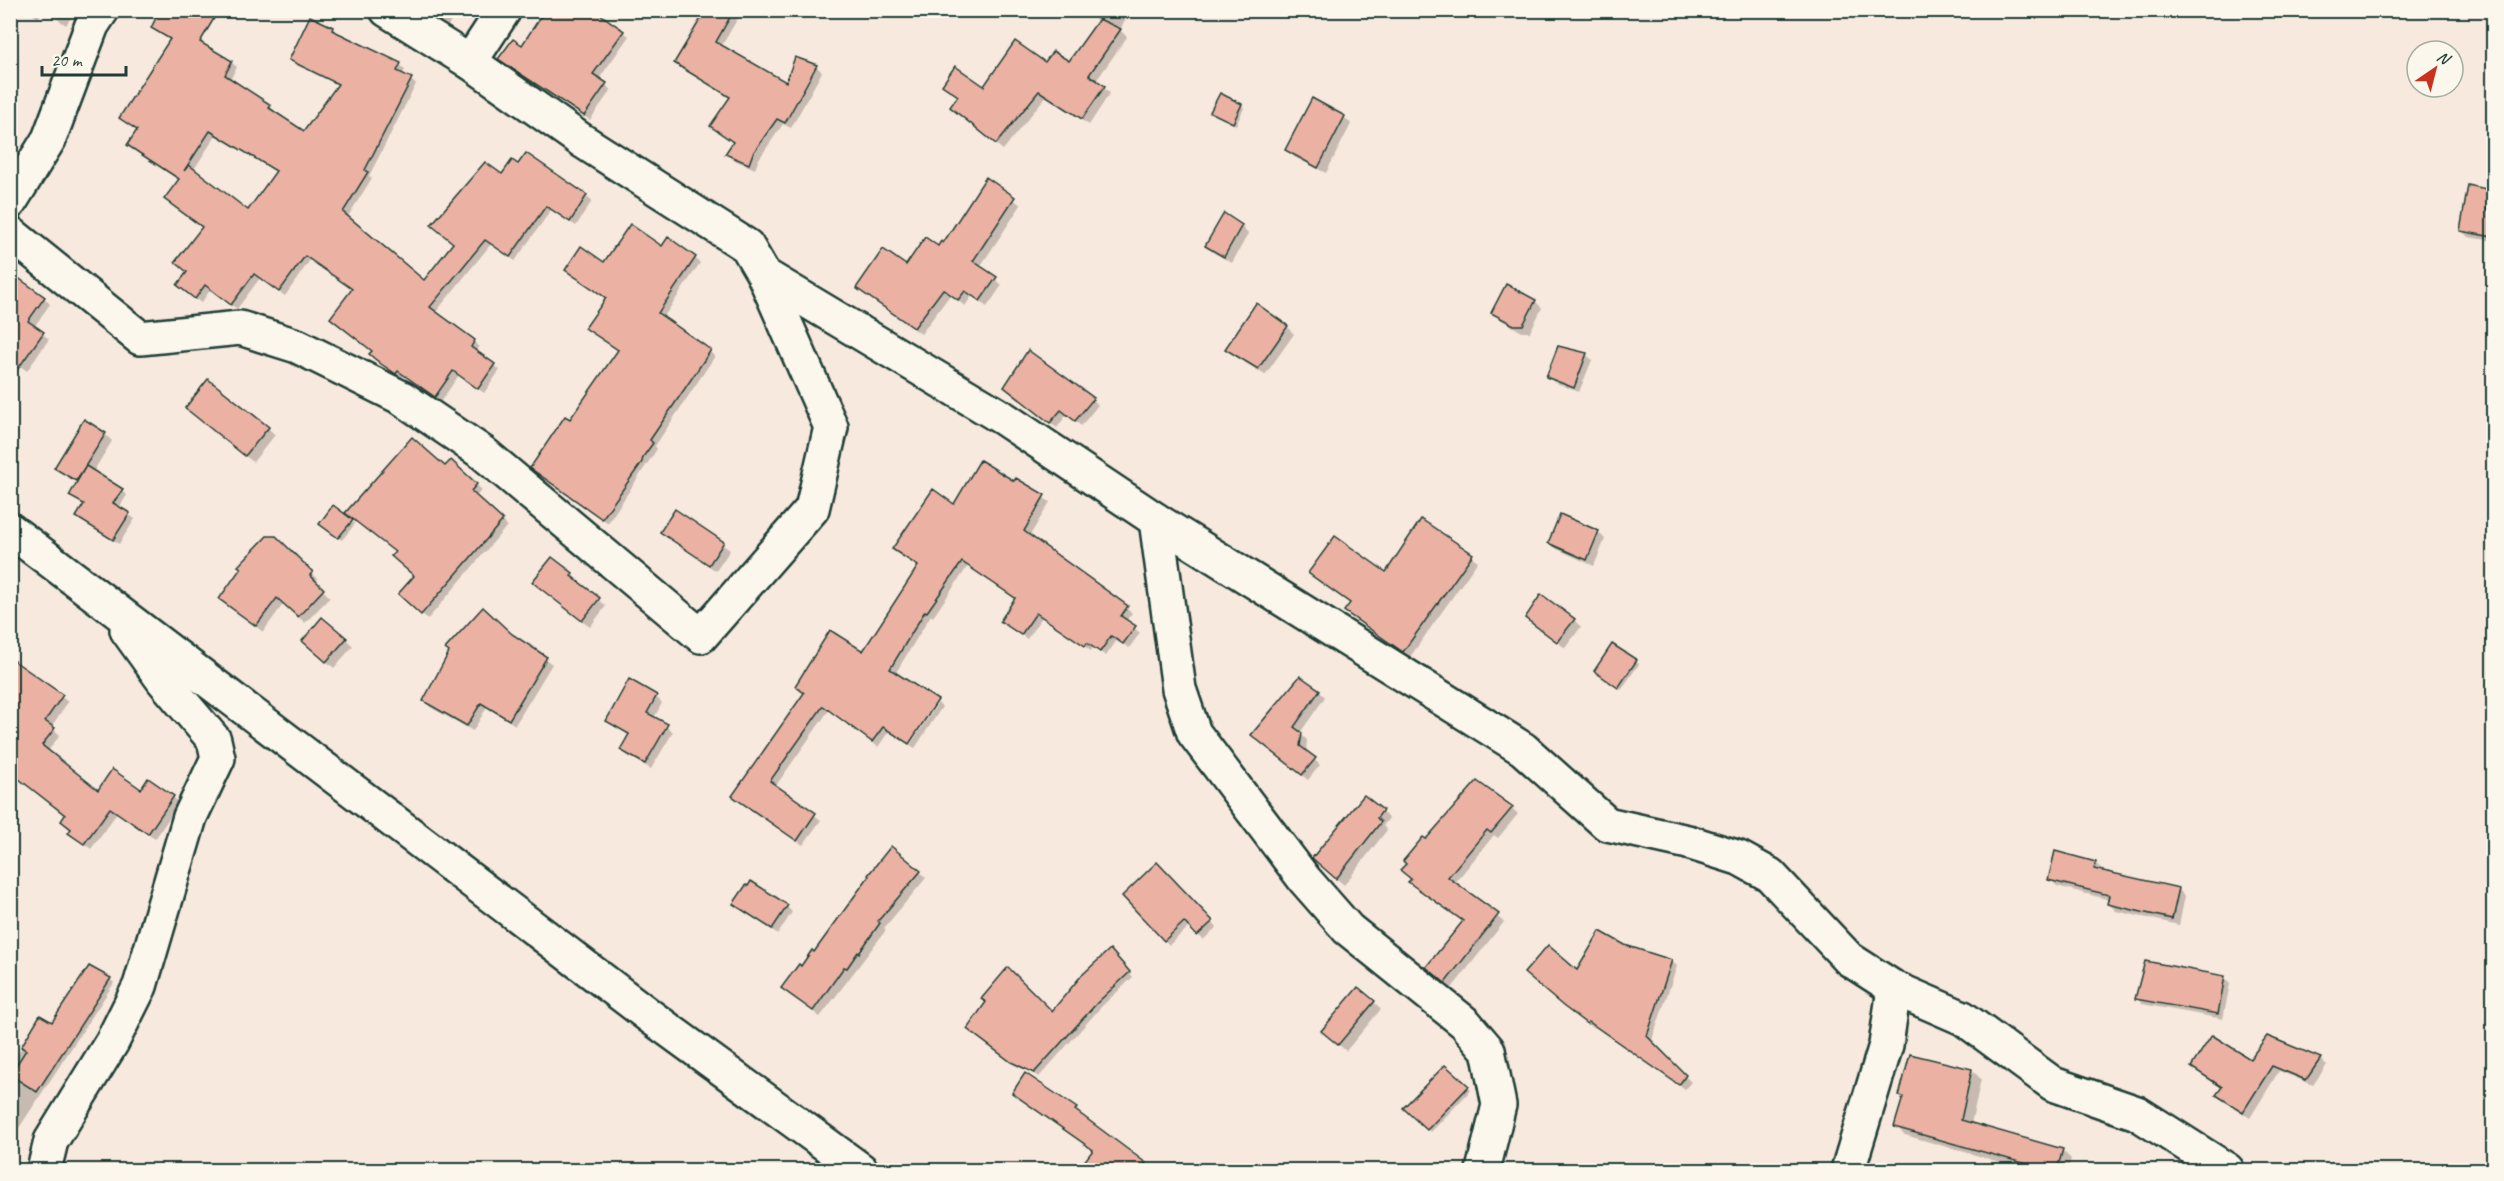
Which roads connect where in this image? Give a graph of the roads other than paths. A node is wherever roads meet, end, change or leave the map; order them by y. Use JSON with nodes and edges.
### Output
{"nodes":[{"id":1,"x":102,"y":10,"type":"edge"},
{"id":2,"x":387,"y":10,"type":"edge"},
{"id":3,"x":504,"y":10,"type":"edge"},
{"id":4,"x":470,"y":62,"type":"junction"},
{"id":5,"x":10,"y":202,"type":"edge"},
{"id":6,"x":10,"y":233,"type":"edge"},
{"id":7,"x":764,"y":275,"type":"junction"},
{"id":8,"x":1156,"y":520,"type":"junction"},
{"id":9,"x":10,"y":530,"type":"edge"},
{"id":10,"x":104,"y":600,"type":"junction"},
{"id":11,"x":1894,"y":988,"type":"junction"},
{"id":12,"x":44,"y":1170,"type":"edge"},
{"id":13,"x":861,"y":1170,"type":"edge"},
{"id":14,"x":1483,"y":1170,"type":"edge"},
{"id":15,"x":1848,"y":1170,"type":"edge"},
{"id":16,"x":2227,"y":1170,"type":"edge"}],
"edges":[{"from":1,"to":5,"type":"street"},
{"from":2,"to":4,"type":"street"},
{"from":3,"to":4,"type":"street"},
{"from":4,"to":7,"type":"street"},
{"from":6,"to":7,"type":"street"},
{"from":7,"to":8,"type":"street"},
{"from":8,"to":11,"type":"street"},
{"from":8,"to":14,"type":"street"},
{"from":9,"to":10,"type":"street"},
{"from":10,"to":12,"type":"street"},
{"from":10,"to":13,"type":"street"},
{"from":11,"to":15,"type":"street"},
{"from":11,"to":16,"type":"street"}]}
